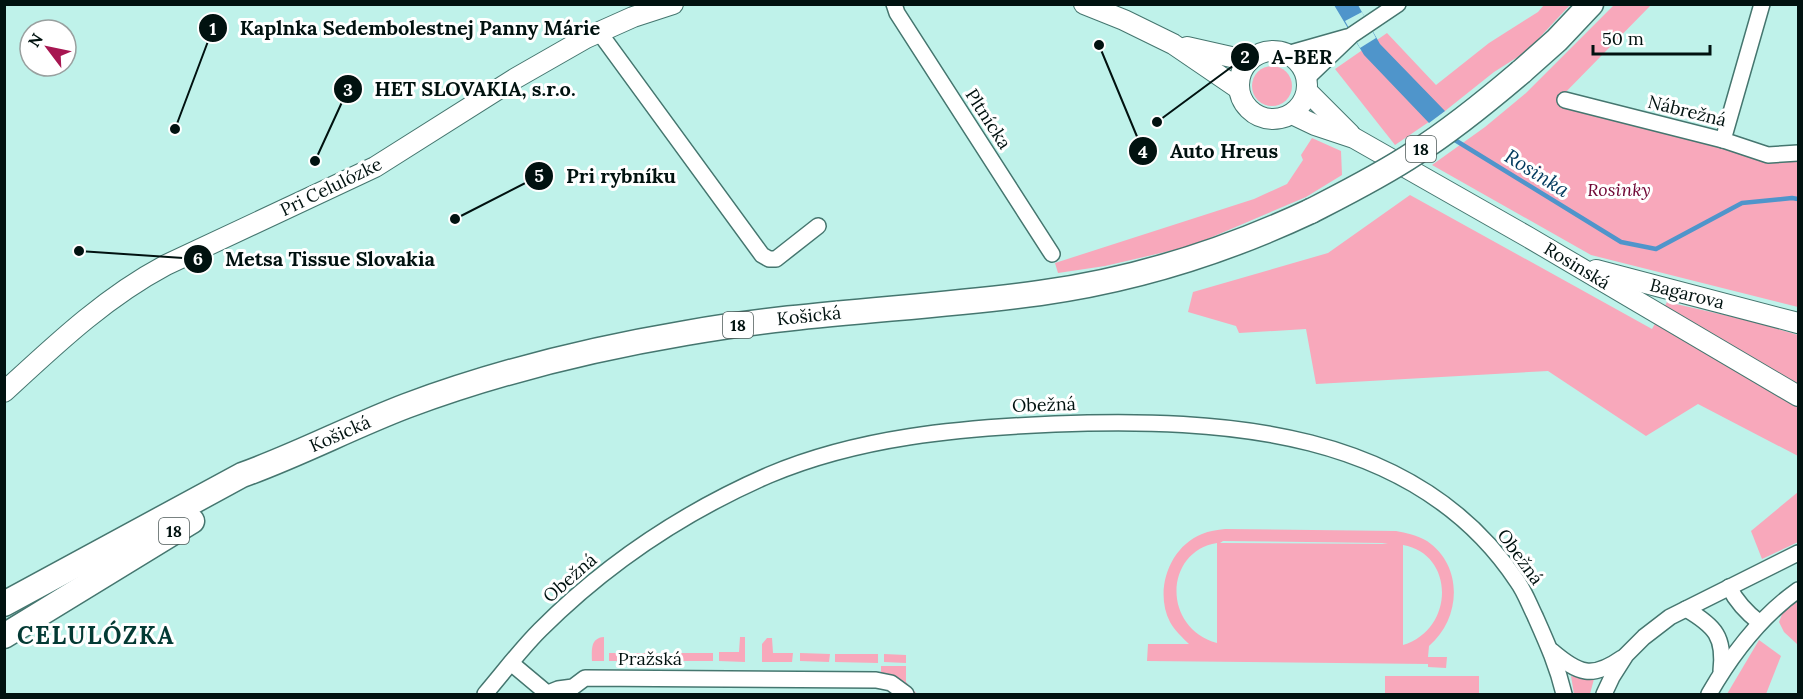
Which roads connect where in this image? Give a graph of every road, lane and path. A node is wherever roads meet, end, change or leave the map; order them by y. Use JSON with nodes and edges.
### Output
{"nodes":[{"id":1,"x":673,"y":4,"type":"edge"},
{"id":2,"x":894,"y":4,"type":"edge"},
{"id":3,"x":1084,"y":4,"type":"edge"},
{"id":4,"x":1398,"y":4,"type":"edge"},
{"id":5,"x":1591,"y":4,"type":"edge"},
{"id":6,"x":1762,"y":4,"type":"edge"},
{"id":7,"x":598,"y":32,"type":"junction"},
{"id":8,"x":1352,"y":35,"type":"junction"},
{"id":9,"x":1173,"y":44,"type":"junction"},
{"id":10,"x":1287,"y":54,"type":"junction"},
{"id":11,"x":1249,"y":61,"type":"junction"},
{"id":12,"x":1307,"y":85,"type":"junction"},
{"id":13,"x":1239,"y":88,"type":"junction"},
{"id":14,"x":1565,"y":100,"type":"dead end"},
{"id":15,"x":1292,"y":114,"type":"junction"},
{"id":16,"x":1354,"y":138,"type":"junction"},
{"id":17,"x":1723,"y":140,"type":"junction"},
{"id":18,"x":1798,"y":153,"type":"edge"},
{"id":19,"x":818,"y":226,"type":"dead end"},
{"id":20,"x":1052,"y":254,"type":"dead end"},
{"id":21,"x":1576,"y":265,"type":"junction"},
{"id":22,"x":1798,"y":323,"type":"edge"},
{"id":23,"x":4,"y":392,"type":"edge"},
{"id":24,"x":1798,"y":396,"type":"edge"},
{"id":25,"x":284,"y":460,"type":"junction"},
{"id":26,"x":1798,"y":553,"type":"edge"},
{"id":27,"x":1730,"y":587,"type":"junction"},
{"id":28,"x":1798,"y":590,"type":"edge"},
{"id":29,"x":4,"y":604,"type":"edge"},
{"id":30,"x":1686,"y":609,"type":"junction"},
{"id":31,"x":1760,"y":623,"type":"junction"},
{"id":32,"x":4,"y":636,"type":"edge"},
{"id":33,"x":1552,"y":651,"type":"junction"},
{"id":34,"x":1626,"y":656,"type":"junction"},
{"id":35,"x":511,"y":663,"type":"junction"},
{"id":36,"x":1721,"y":674,"type":"junction"},
{"id":37,"x":756,"y":687,"type":"edge"},
{"id":38,"x":485,"y":694,"type":"edge"},
{"id":39,"x":548,"y":694,"type":"edge"},
{"id":40,"x":906,"y":694,"type":"edge"},
{"id":41,"x":1564,"y":694,"type":"edge"},
{"id":42,"x":1604,"y":694,"type":"edge"},
{"id":43,"x":1709,"y":694,"type":"edge"}],
"edges":[{"from":1,"to":7,"type":"street","name":"Pri Celulózke"},
{"from":2,"to":20,"type":"street","name":"Pltnícka"},
{"from":3,"to":9,"type":"street"},
{"from":4,"to":8,"type":"street"},
{"from":5,"to":25,"type":"main road","name":"Košická","number":"18","bridge":true},
{"from":6,"to":17,"type":"street"},
{"from":7,"to":19,"type":"street"},
{"from":7,"to":23,"type":"street","name":"Pri Celulózke"},
{"from":8,"to":10,"type":"street"},
{"from":8,"to":12,"type":"street"},
{"from":9,"to":11,"type":"street"},
{"from":9,"to":13,"type":"street"},
{"from":10,"to":11,"type":"street"},
{"from":10,"to":12,"type":"street"},
{"from":11,"to":13,"type":"street"},
{"from":12,"to":15,"type":"street"},
{"from":12,"to":16,"type":"street","name":"Rosinská"},
{"from":13,"to":15,"type":"street"},
{"from":14,"to":17,"type":"street","name":"Nábrežná"},
{"from":15,"to":16,"type":"street","name":"Rosinská"},
{"from":16,"to":21,"type":"street","name":"Rosinská"},
{"from":17,"to":18,"type":"street","name":"Nábrežná"},
{"from":21,"to":22,"type":"street","name":"Bagarova"},
{"from":21,"to":24,"type":"street","name":"Rosinská"},
{"from":25,"to":29,"type":"main road","name":"Košická","number":"18"},
{"from":25,"to":32,"type":"main road","name":"Košická","number":"18"},
{"from":26,"to":27,"type":"street"},
{"from":27,"to":30,"type":"street"},
{"from":27,"to":31,"type":"street"},
{"from":28,"to":31,"type":"street"},
{"from":30,"to":34,"type":"street"},
{"from":30,"to":36,"type":"street"},
{"from":31,"to":36,"type":"street"},
{"from":33,"to":34,"type":"street"},
{"from":33,"to":35,"type":"street","name":"Obežná"},
{"from":33,"to":41,"type":"street","name":"Obežná"},
{"from":34,"to":42,"type":"street"},
{"from":35,"to":38,"type":"street","name":"Obežná"},
{"from":35,"to":39,"type":"street","name":"Pražská"},
{"from":36,"to":43,"type":"street"},
{"from":37,"to":39,"type":"street","name":"Pražská"},
{"from":37,"to":40,"type":"street","name":"Pražská"}]}
